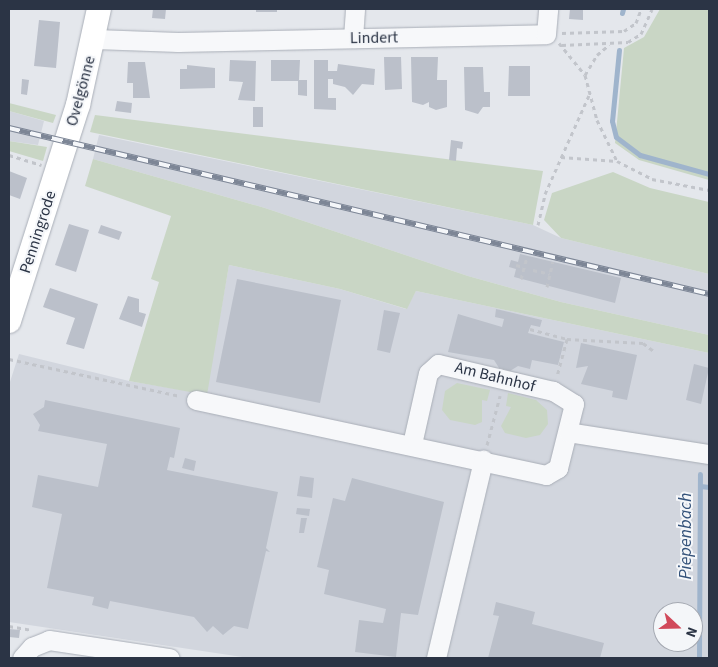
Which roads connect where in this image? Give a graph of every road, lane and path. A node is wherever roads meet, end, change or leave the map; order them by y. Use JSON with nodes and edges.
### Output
{"nodes":[{"id":1,"x":100,"y":9,"type":"edge"},
{"id":2,"x":355,"y":9,"type":"edge"},
{"id":3,"x":548,"y":9,"type":"edge"},
{"id":4,"x":641,"y":9,"type":"edge"},
{"id":5,"x":652,"y":9,"type":"edge"},
{"id":6,"x":546,"y":34,"type":"junction"},
{"id":7,"x":353,"y":38,"type":"junction"},
{"id":8,"x":95,"y":39,"type":"junction"},
{"id":9,"x":610,"y":45,"type":"junction"},
{"id":10,"x":585,"y":75,"type":"junction"},
{"id":11,"x":590,"y":94,"type":"junction"},
{"id":12,"x":9,"y":155,"type":"edge"},
{"id":13,"x":560,"y":157,"type":"junction"},
{"id":14,"x":617,"y":160,"type":"junction"},
{"id":15,"x":32,"y":163,"type":"dead end"},
{"id":16,"x":57,"y":171,"type":"joint"},
{"id":17,"x":709,"y":190,"type":"edge"},
{"id":18,"x":538,"y":225,"type":"dead end"},
{"id":19,"x":527,"y":256,"type":"dead end"},
{"id":20,"x":553,"y":262,"type":"dead end"},
{"id":21,"x":516,"y":265,"type":"dead end"},
{"id":22,"x":524,"y":267,"type":"junction"},
{"id":23,"x":533,"y":270,"type":"dead end"},
{"id":24,"x":550,"y":274,"type":"junction"},
{"id":25,"x":522,"y":279,"type":"dead end"},
{"id":26,"x":547,"y":287,"type":"dead end"},
{"id":27,"x":9,"y":321,"type":"edge"},
{"id":28,"x":530,"y":329,"type":"dead end"},
{"id":29,"x":567,"y":339,"type":"junction"},
{"id":30,"x":655,"y":352,"type":"dead end"},
{"id":31,"x":9,"y":359,"type":"edge"},
{"id":32,"x":553,"y":391,"type":"junction"},
{"id":33,"x":500,"y":396,"type":"dead end"},
{"id":34,"x":196,"y":400,"type":"joint"},
{"id":35,"x":568,"y":432,"type":"junction"},
{"id":36,"x":412,"y":444,"type":"junction"},
{"id":37,"x":709,"y":454,"type":"edge"},
{"id":38,"x":483,"y":460,"type":"junction"},
{"id":39,"x":22,"y":658,"type":"edge"},
{"id":40,"x":170,"y":658,"type":"edge"},
{"id":41,"x":436,"y":658,"type":"edge"}],
"edges":[{"from":1,"to":8,"type":"main road","name":"Ovelgönne"},
{"from":2,"to":7,"type":"street"},
{"from":3,"to":6,"type":"street"},
{"from":4,"to":6,"type":"path"},
{"from":5,"to":9,"type":"path"},
{"from":6,"to":7,"type":"street","name":"Lindert"},
{"from":7,"to":8,"type":"street","name":"Lindert"},
{"from":8,"to":16,"type":"main road","name":"Ovelgönne"},
{"from":9,"to":10,"type":"path"},
{"from":9,"to":10,"type":"path"},
{"from":10,"to":11,"type":"path"},
{"from":11,"to":13,"type":"path"},
{"from":11,"to":14,"type":"path"},
{"from":12,"to":15,"type":"path"},
{"from":13,"to":14,"type":"path"},
{"from":13,"to":18,"type":"path"},
{"from":14,"to":17,"type":"path"},
{"from":16,"to":27,"type":"main road","name":"Penningrode"},
{"from":19,"to":22,"type":"path"},
{"from":20,"to":24,"type":"path"},
{"from":21,"to":22,"type":"path"},
{"from":22,"to":25,"type":"path"},
{"from":23,"to":24,"type":"path"},
{"from":24,"to":26,"type":"path"},
{"from":28,"to":29,"type":"path"},
{"from":29,"to":30,"type":"path"},
{"from":29,"to":32,"type":"path"},
{"from":31,"to":34,"type":"path"},
{"from":32,"to":35,"type":"street","name":"Am Bahnhof"},
{"from":32,"to":36,"type":"street","name":"Am Bahnhof"},
{"from":33,"to":38,"type":"path","name":"Am Bahnhof"},
{"from":34,"to":36,"type":"street","name":"Am Bahnhof"},
{"from":35,"to":37,"type":"street"},
{"from":35,"to":38,"type":"street","name":"Am Bahnhof"},
{"from":36,"to":38,"type":"street","name":"Am Bahnhof"},
{"from":38,"to":41,"type":"street"},
{"from":39,"to":40,"type":"street"}]}
